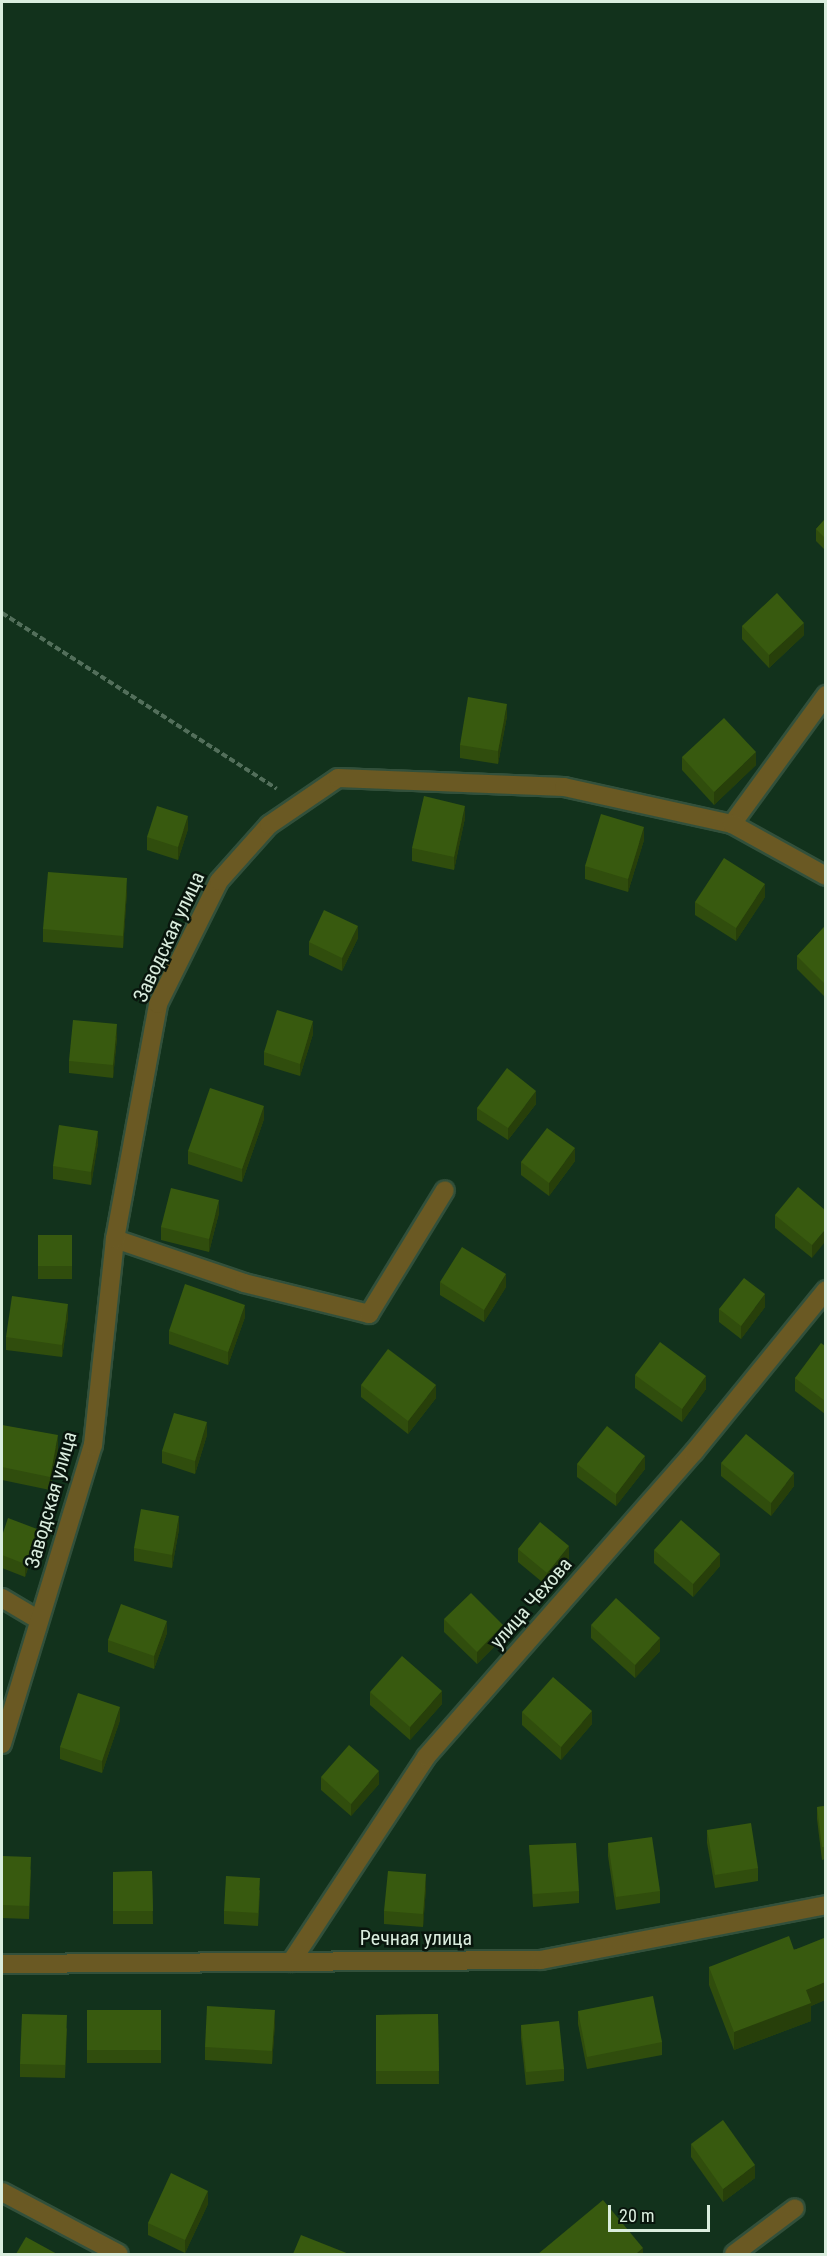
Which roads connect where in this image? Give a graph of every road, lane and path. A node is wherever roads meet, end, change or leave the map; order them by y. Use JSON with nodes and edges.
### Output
{"nodes":[{"id":1,"x":2,"y":613,"type":"edge"},
{"id":2,"x":825,"y":695,"type":"edge"},
{"id":3,"x":300,"y":804,"type":"junction"},
{"id":4,"x":732,"y":824,"type":"junction"},
{"id":5,"x":825,"y":876,"type":"edge"},
{"id":6,"x":445,"y":1190,"type":"dead end"},
{"id":7,"x":115,"y":1239,"type":"junction"},
{"id":8,"x":825,"y":1290,"type":"edge"},
{"id":9,"x":2,"y":1598,"type":"edge"},
{"id":10,"x":39,"y":1620,"type":"junction"},
{"id":11,"x":2,"y":1744,"type":"edge"},
{"id":12,"x":825,"y":1905,"type":"edge"},
{"id":13,"x":291,"y":1962,"type":"junction"},
{"id":14,"x":2,"y":1964,"type":"edge"},
{"id":15,"x":2,"y":2192,"type":"edge"},
{"id":16,"x":795,"y":2208,"type":"dead end"},
{"id":17,"x":119,"y":2254,"type":"edge"},
{"id":18,"x":734,"y":2254,"type":"edge"}],
"edges":[{"from":1,"to":3,"type":"path"},
{"from":2,"to":4,"type":"street"},
{"from":3,"to":4,"type":"street","name":"Заводская улица"},
{"from":3,"to":7,"type":"street","name":"Заводская улица"},
{"from":4,"to":5,"type":"street","name":"Заводская улица"},
{"from":6,"to":7,"type":"street"},
{"from":7,"to":10,"type":"street","name":"Заводская улица"},
{"from":8,"to":13,"type":"street","name":"улица Чехова"},
{"from":9,"to":10,"type":"street"},
{"from":10,"to":11,"type":"street","name":"Заводская улица"},
{"from":12,"to":13,"type":"street","name":"Речная улица"},
{"from":13,"to":14,"type":"street","name":"Речная улица"},
{"from":15,"to":17,"type":"street"},
{"from":16,"to":18,"type":"street"}]}
